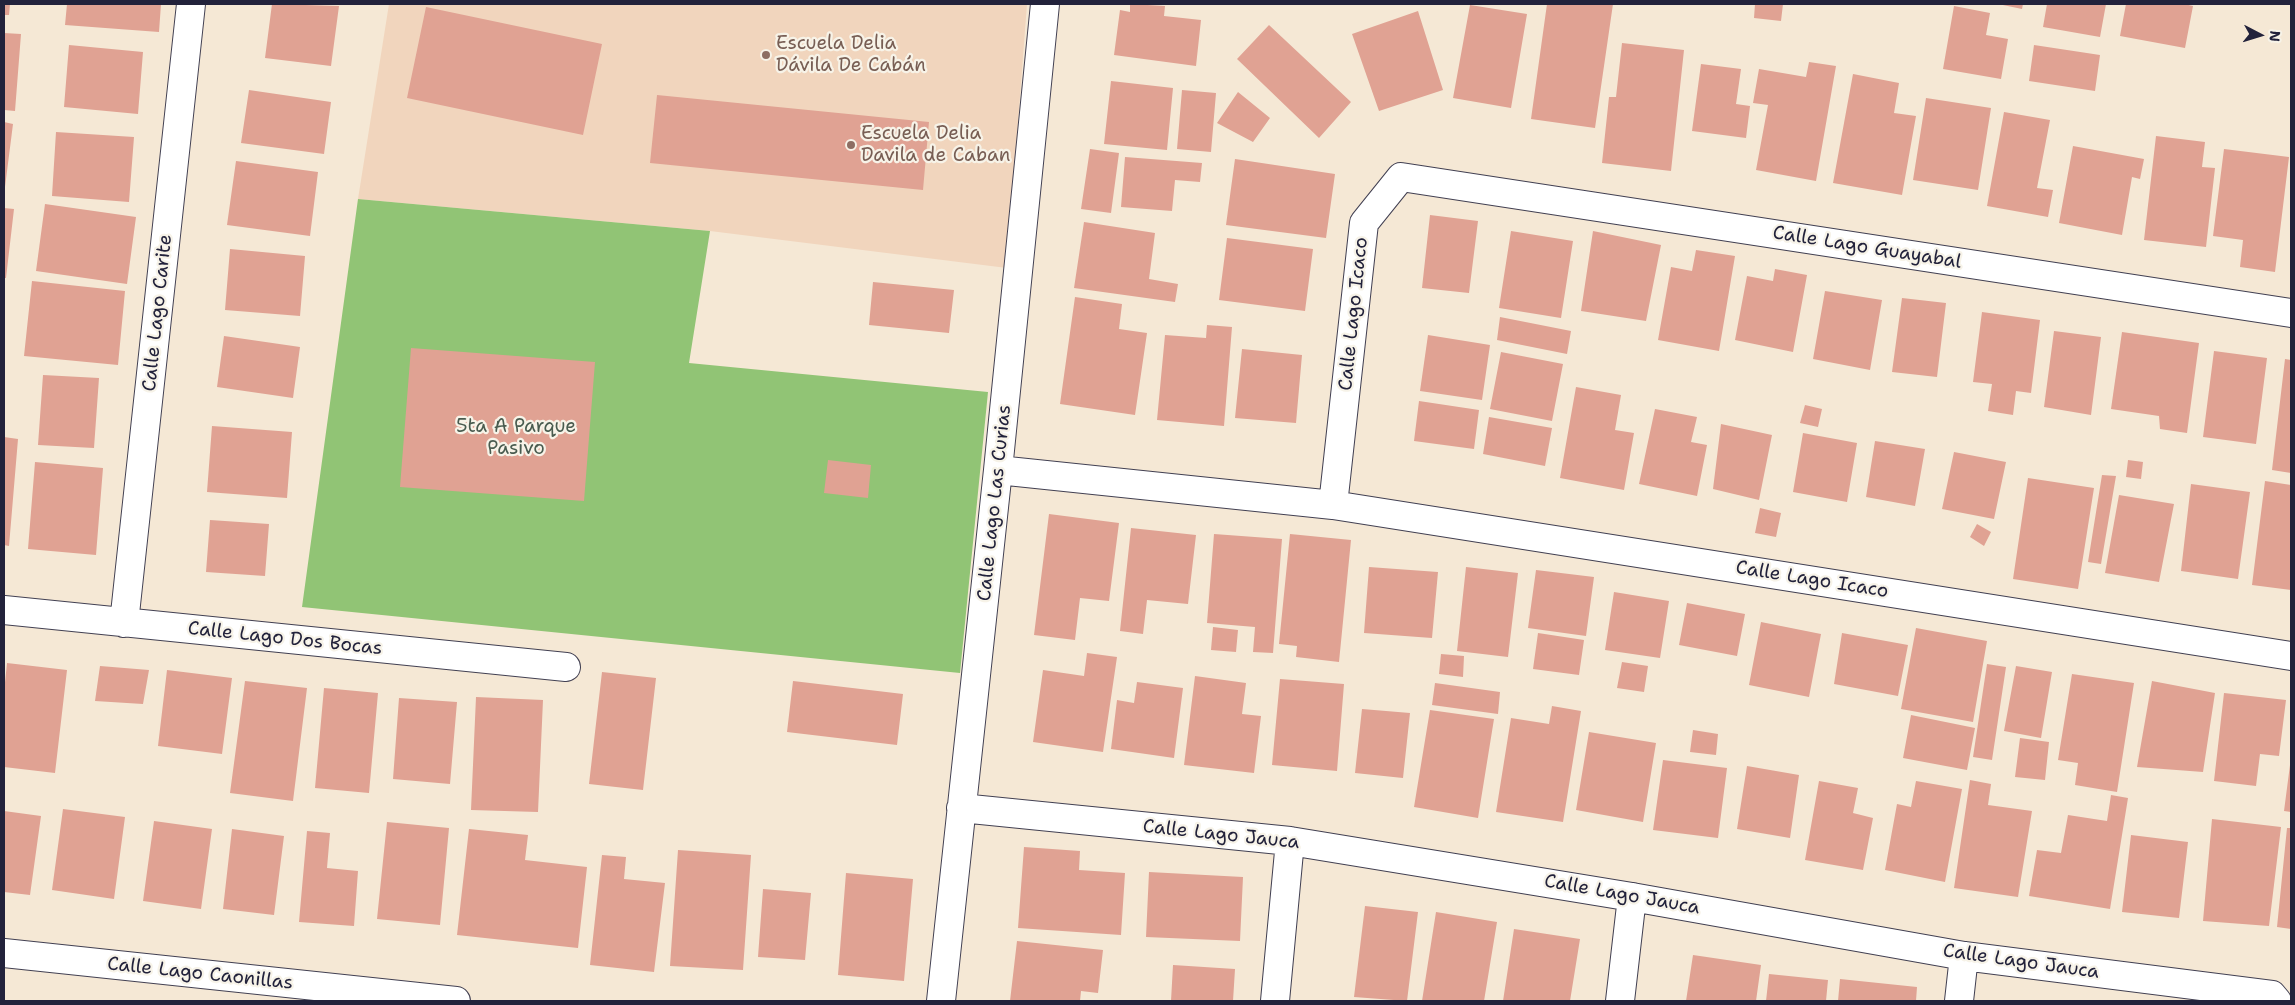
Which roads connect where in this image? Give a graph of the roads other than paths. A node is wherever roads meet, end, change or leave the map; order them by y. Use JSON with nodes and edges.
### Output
{"nodes":[{"id":1,"x":191,"y":4,"type":"edge"},
{"id":2,"x":1045,"y":4,"type":"edge"},
{"id":3,"x":1442,"y":183,"type":"joint"},
{"id":4,"x":2291,"y":313,"type":"edge"},
{"id":5,"x":998,"y":470,"type":"junction"},
{"id":6,"x":1333,"y":505,"type":"junction"},
{"id":7,"x":4,"y":610,"type":"edge"},
{"id":8,"x":124,"y":623,"type":"junction"},
{"id":9,"x":2291,"y":656,"type":"edge"},
{"id":10,"x":566,"y":667,"type":"dead end"},
{"id":11,"x":961,"y":808,"type":"junction"},
{"id":12,"x":1290,"y":841,"type":"junction"},
{"id":13,"x":1632,"y":897,"type":"junction"},
{"id":14,"x":4,"y":953,"type":"edge"},
{"id":15,"x":1964,"y":956,"type":"junction"},
{"id":16,"x":456,"y":1001,"type":"edge"},
{"id":17,"x":941,"y":1001,"type":"edge"},
{"id":18,"x":1275,"y":1001,"type":"edge"},
{"id":19,"x":1620,"y":1001,"type":"edge"},
{"id":20,"x":1960,"y":1001,"type":"edge"},
{"id":21,"x":2277,"y":1001,"type":"edge"}],
"edges":[{"from":1,"to":8,"type":"street","name":"Calle Lago Carite"},
{"from":2,"to":5,"type":"street","name":"Calle Lago Las Curias"},
{"from":3,"to":4,"type":"street","name":"Calle Lago Guayabal"},
{"from":3,"to":6,"type":"street","name":"Calle Lago Icaco"},
{"from":5,"to":6,"type":"street","name":"Calle Lago Icaco"},
{"from":5,"to":11,"type":"street","name":"Calle Lago Las Curias"},
{"from":6,"to":9,"type":"street","name":"Calle Lago Icaco"},
{"from":7,"to":8,"type":"street","name":"Calle Lago Dos Bocas"},
{"from":8,"to":10,"type":"street","name":"Calle Lago Dos Bocas"},
{"from":11,"to":12,"type":"street","name":"Calle Lago Jauca"},
{"from":11,"to":17,"type":"street","name":"Calle Lago Las Curias"},
{"from":12,"to":13,"type":"street","name":"Calle Lago Jauca"},
{"from":12,"to":18,"type":"street"},
{"from":13,"to":15,"type":"street","name":"Calle Lago Jauca"},
{"from":13,"to":19,"type":"street"},
{"from":14,"to":16,"type":"street","name":"Calle Lago Caonillas"},
{"from":15,"to":20,"type":"street"},
{"from":15,"to":21,"type":"street","name":"Calle Lago Jauca"}]}
